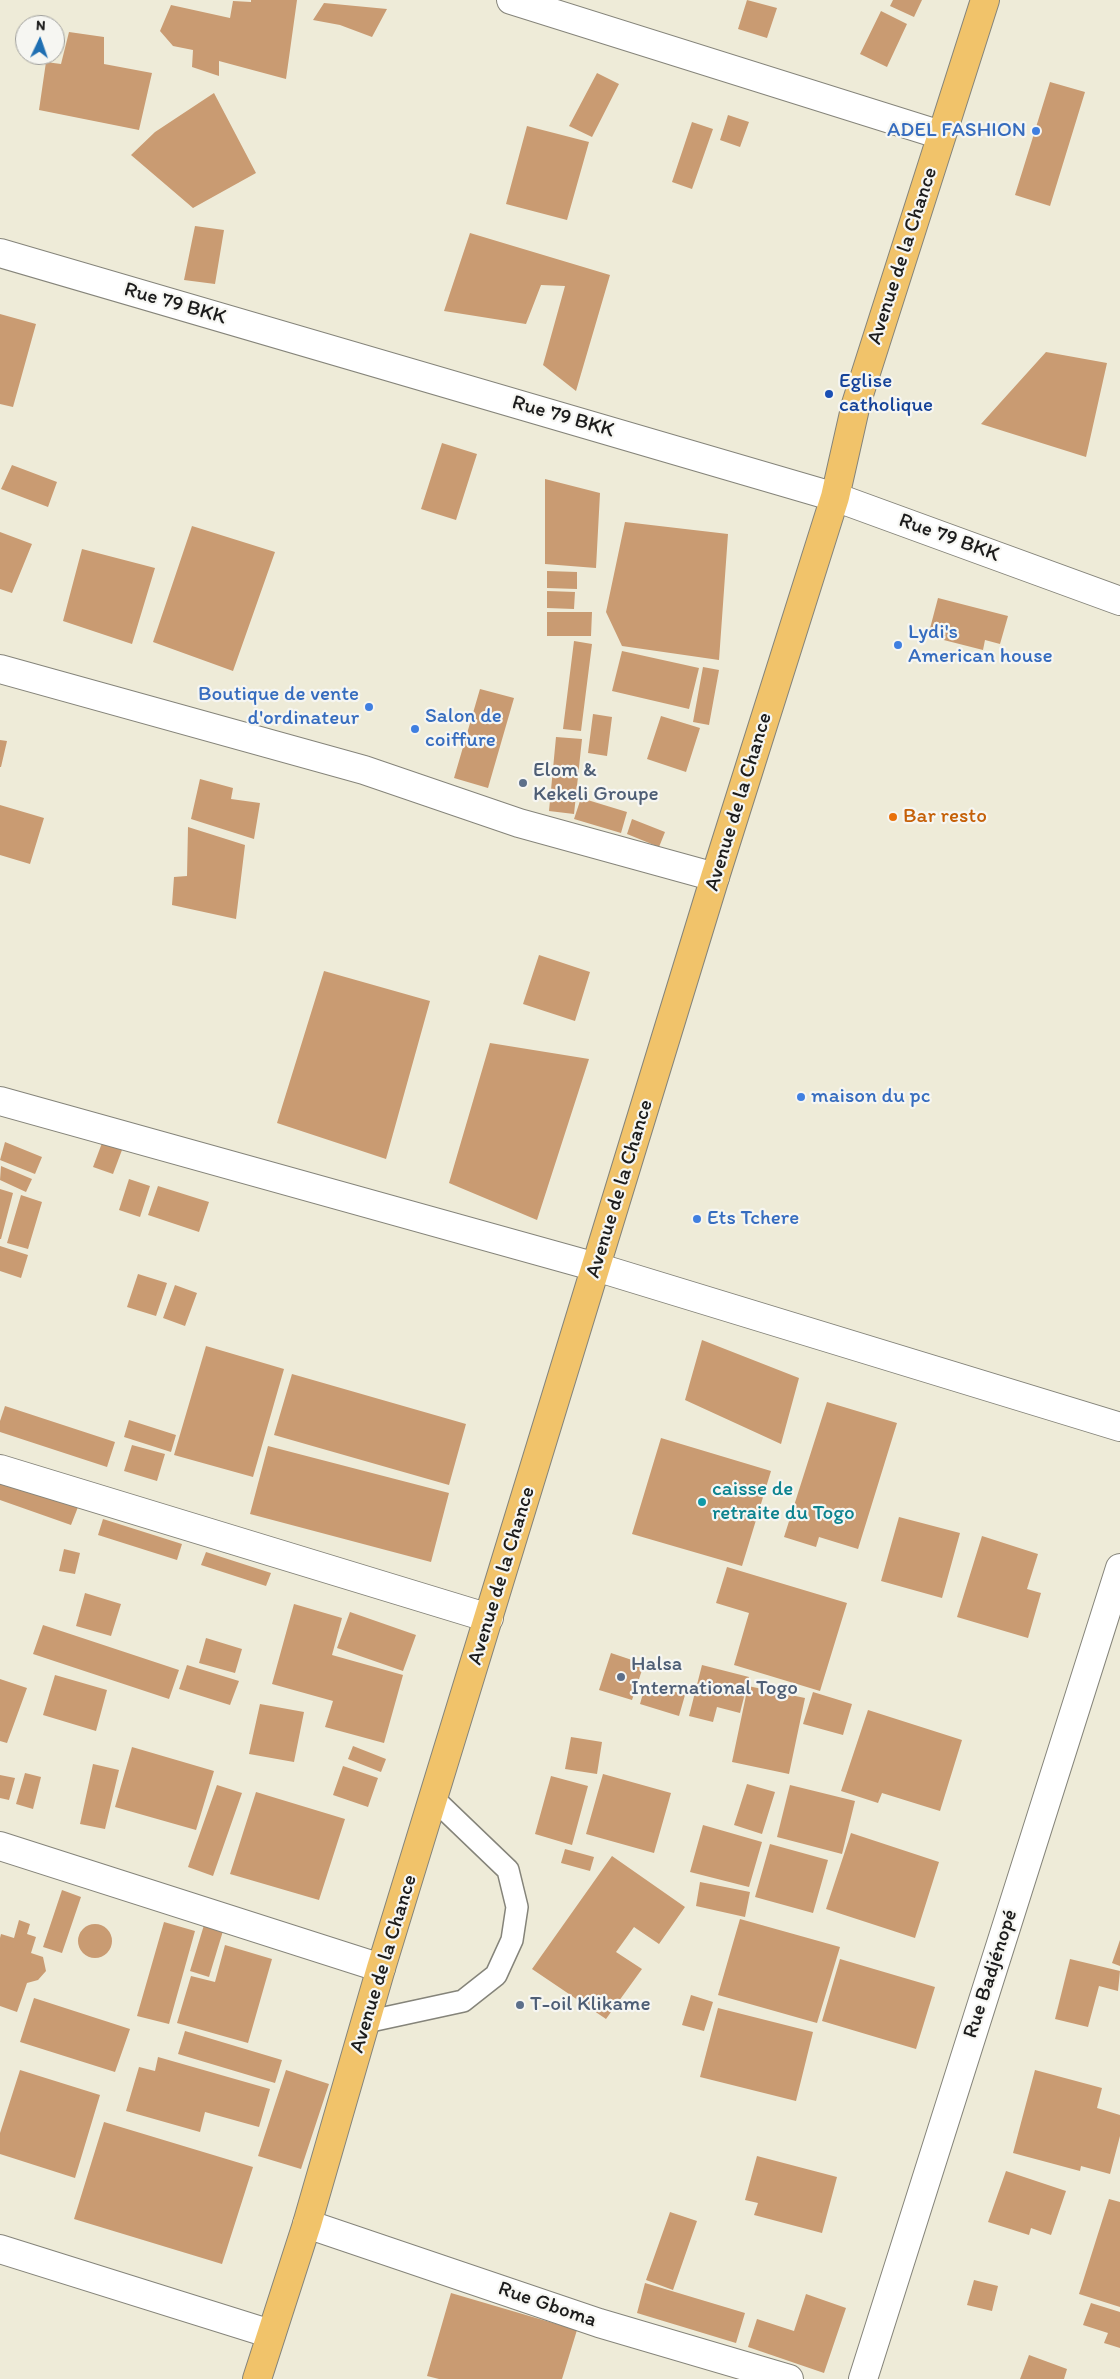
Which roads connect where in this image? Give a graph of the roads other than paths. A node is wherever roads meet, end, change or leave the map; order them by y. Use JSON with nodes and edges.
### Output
{"nodes":[{"id":1,"x":511,"y":0,"type":"edge"},
{"id":2,"x":986,"y":0,"type":"edge"},
{"id":3,"x":941,"y":135,"type":"junction"},
{"id":4,"x":0,"y":253,"type":"edge"},
{"id":5,"x":836,"y":496,"type":"junction"},
{"id":6,"x":1120,"y":601,"type":"edge"},
{"id":7,"x":0,"y":669,"type":"edge"},
{"id":8,"x":715,"y":877,"type":"junction"},
{"id":9,"x":0,"y":1101,"type":"edge"},
{"id":10,"x":596,"y":1267,"type":"junction"},
{"id":11,"x":1120,"y":1428,"type":"edge"},
{"id":12,"x":0,"y":1469,"type":"edge"},
{"id":13,"x":1120,"y":1568,"type":"edge"},
{"id":14,"x":489,"y":1618,"type":"junction"},
{"id":15,"x":434,"y":1799,"type":"junction"},
{"id":16,"x":0,"y":1846,"type":"edge"},
{"id":17,"x":381,"y":1968,"type":"junction"},
{"id":18,"x":366,"y":2022,"type":"junction"},
{"id":19,"x":307,"y":2224,"type":"junction"},
{"id":20,"x":0,"y":2250,"type":"edge"},
{"id":21,"x":270,"y":2334,"type":"junction"},
{"id":22,"x":257,"y":2379,"type":"edge"},
{"id":23,"x":788,"y":2379,"type":"edge"},
{"id":24,"x":863,"y":2379,"type":"edge"}],
"edges":[{"from":1,"to":3,"type":"street"},
{"from":2,"to":3,"type":"main road","name":"Avenue de la Chance"},
{"from":3,"to":5,"type":"main road","name":"Avenue de la Chance"},
{"from":4,"to":5,"type":"street","name":"Rue 79 BKK"},
{"from":5,"to":6,"type":"street","name":"Rue 79 BKK"},
{"from":5,"to":8,"type":"main road","name":"Avenue de la Chance"},
{"from":7,"to":8,"type":"street"},
{"from":8,"to":10,"type":"main road","name":"Avenue de la Chance"},
{"from":9,"to":10,"type":"street"},
{"from":10,"to":11,"type":"street"},
{"from":10,"to":14,"type":"main road","name":"Avenue de la Chance"},
{"from":12,"to":14,"type":"street"},
{"from":13,"to":24,"type":"street","name":"Rue Badjénopé"},
{"from":14,"to":15,"type":"main road","name":"Avenue de la Chance"},
{"from":15,"to":17,"type":"main road","name":"Avenue de la Chance"},
{"from":15,"to":18,"type":"lane"},
{"from":16,"to":17,"type":"street"},
{"from":17,"to":18,"type":"main road","name":"Avenue de la Chance"},
{"from":18,"to":19,"type":"main road","name":"Avenue de la Chance"},
{"from":19,"to":21,"type":"main road","name":"Avenue de la Chance"},
{"from":19,"to":23,"type":"street","name":"Rue Gboma"},
{"from":20,"to":21,"type":"street"},
{"from":21,"to":22,"type":"main road","name":"Avenue de la Chance"}]}
